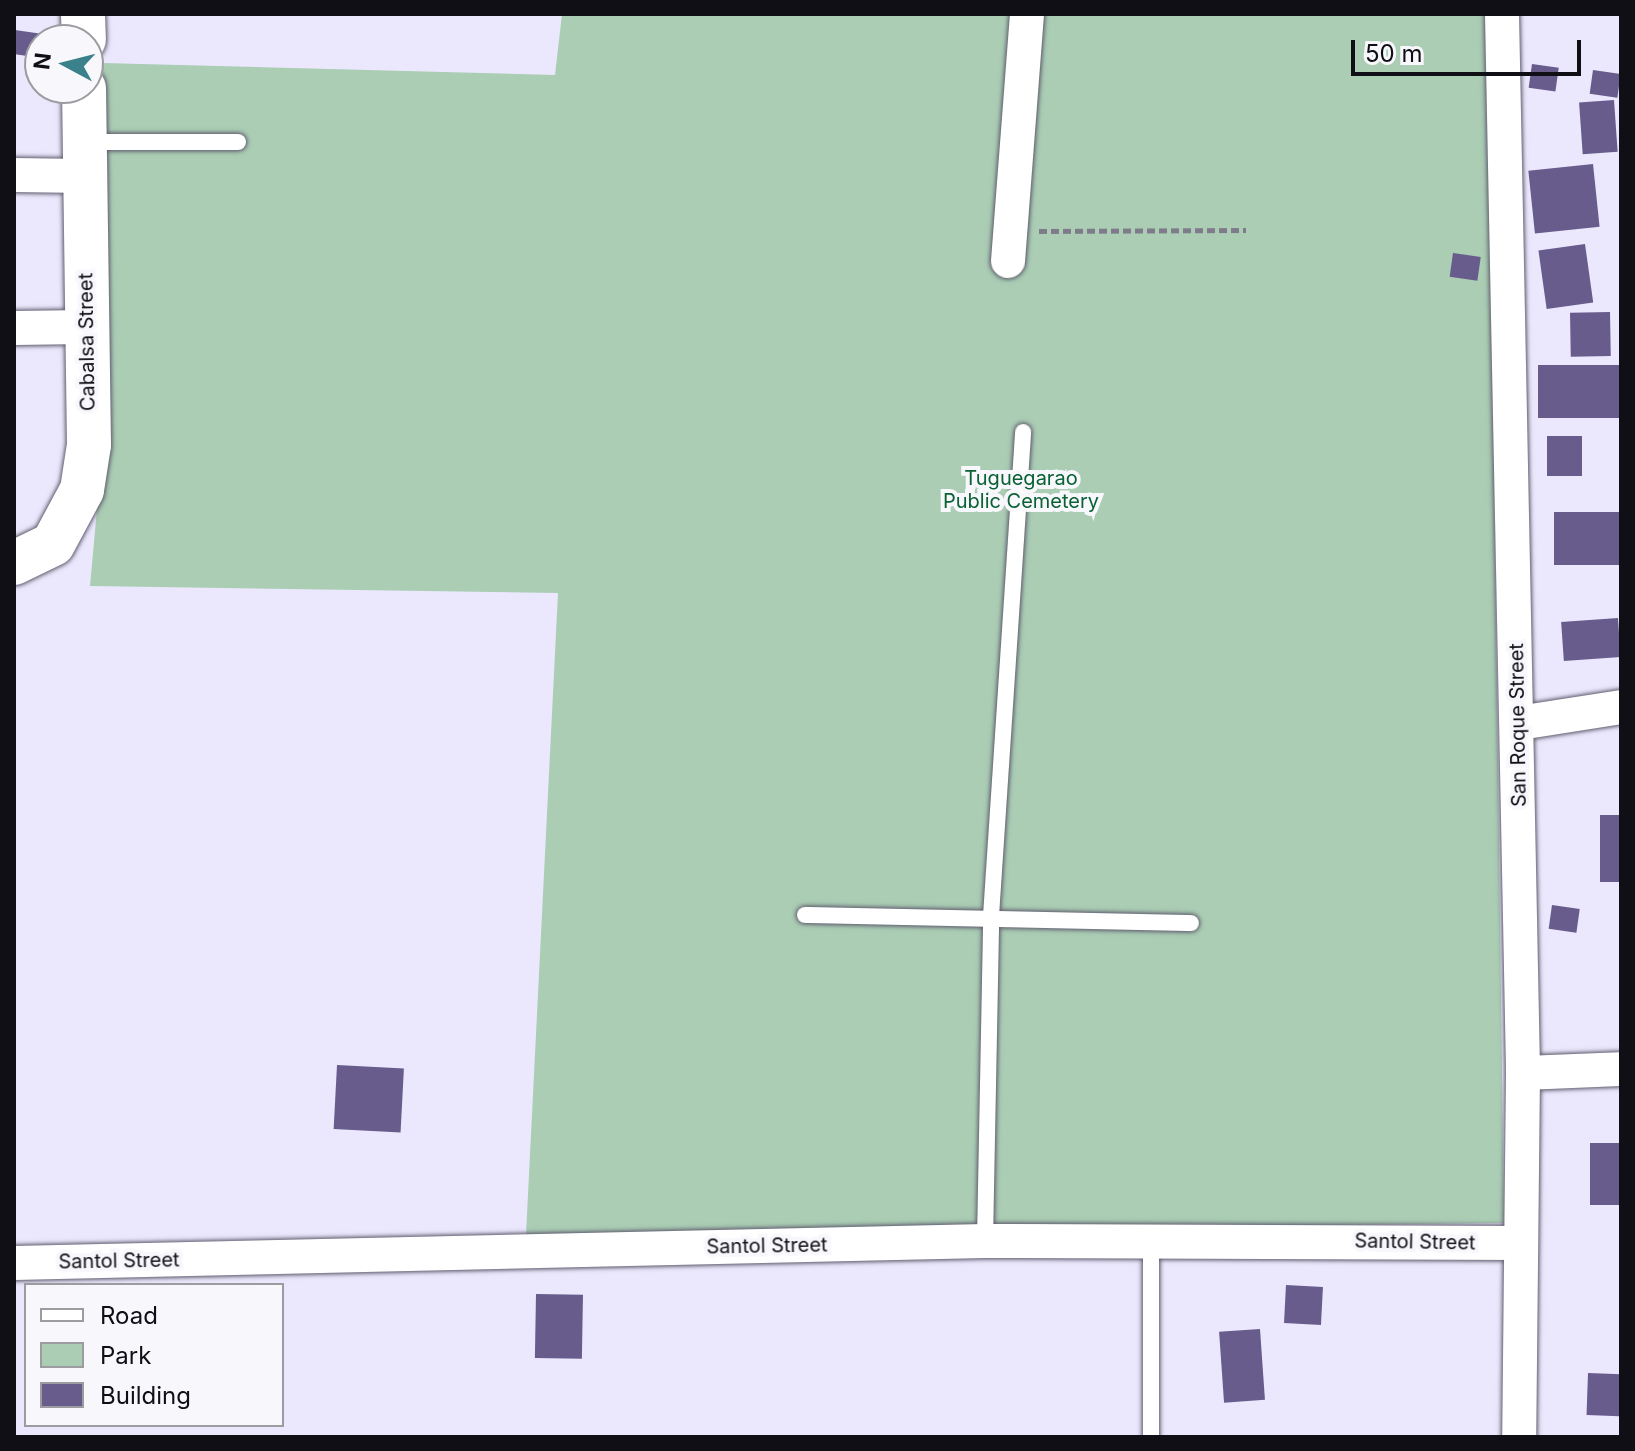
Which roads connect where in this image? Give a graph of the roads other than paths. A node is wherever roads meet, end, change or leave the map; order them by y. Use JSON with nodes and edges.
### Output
{"nodes":[{"id":1,"x":1027,"y":14,"type":"edge"},
{"id":2,"x":1502,"y":14,"type":"edge"},
{"id":3,"x":84,"y":104,"type":"edge"},
{"id":4,"x":238,"y":142,"type":"dead end"},
{"id":5,"x":85,"y":159,"type":"junction"},
{"id":6,"x":14,"y":175,"type":"edge"},
{"id":7,"x":1009,"y":246,"type":"road end"},
{"id":8,"x":87,"y":327,"type":"junction"},
{"id":9,"x":14,"y":328,"type":"edge"},
{"id":10,"x":1023,"y":432,"type":"dead end"},
{"id":11,"x":14,"y":563,"type":"edge"},
{"id":12,"x":1621,"y":707,"type":"edge"},
{"id":13,"x":1519,"y":723,"type":"junction"},
{"id":14,"x":805,"y":915,"type":"dead end"},
{"id":15,"x":991,"y":916,"type":"junction"},
{"id":16,"x":1191,"y":923,"type":"dead end"},
{"id":17,"x":1621,"y":1069,"type":"edge"},
{"id":18,"x":1523,"y":1073,"type":"junction"},
{"id":19,"x":985,"y":1241,"type":"junction"},
{"id":20,"x":1151,"y":1241,"type":"junction"},
{"id":21,"x":1520,"y":1243,"type":"junction"},
{"id":22,"x":14,"y":1263,"type":"edge"},
{"id":23,"x":1151,"y":1437,"type":"edge"},
{"id":24,"x":1519,"y":1437,"type":"edge"}],
"edges":[{"from":1,"to":7,"type":"street"},
{"from":2,"to":13,"type":"street","name":"San Roque Street"},
{"from":3,"to":5,"type":"street","name":"Cabalsa Street"},
{"from":4,"to":5,"type":"lane"},
{"from":5,"to":6,"type":"street"},
{"from":5,"to":8,"type":"street","name":"Cabalsa Street"},
{"from":8,"to":9,"type":"street"},
{"from":8,"to":11,"type":"street","name":"Cabalsa Street"},
{"from":10,"to":15,"type":"lane"},
{"from":12,"to":13,"type":"street"},
{"from":13,"to":18,"type":"street","name":"San Roque Street"},
{"from":14,"to":15,"type":"lane"},
{"from":15,"to":16,"type":"lane"},
{"from":15,"to":19,"type":"lane"},
{"from":17,"to":18,"type":"street"},
{"from":18,"to":21,"type":"street","name":"San Roque Street"},
{"from":19,"to":20,"type":"street","name":"Santol Street"},
{"from":19,"to":22,"type":"street","name":"Santol Street"},
{"from":20,"to":21,"type":"street","name":"Santol Street"},
{"from":20,"to":23,"type":"lane"},
{"from":21,"to":24,"type":"street","name":"San Roque Street"}]}
